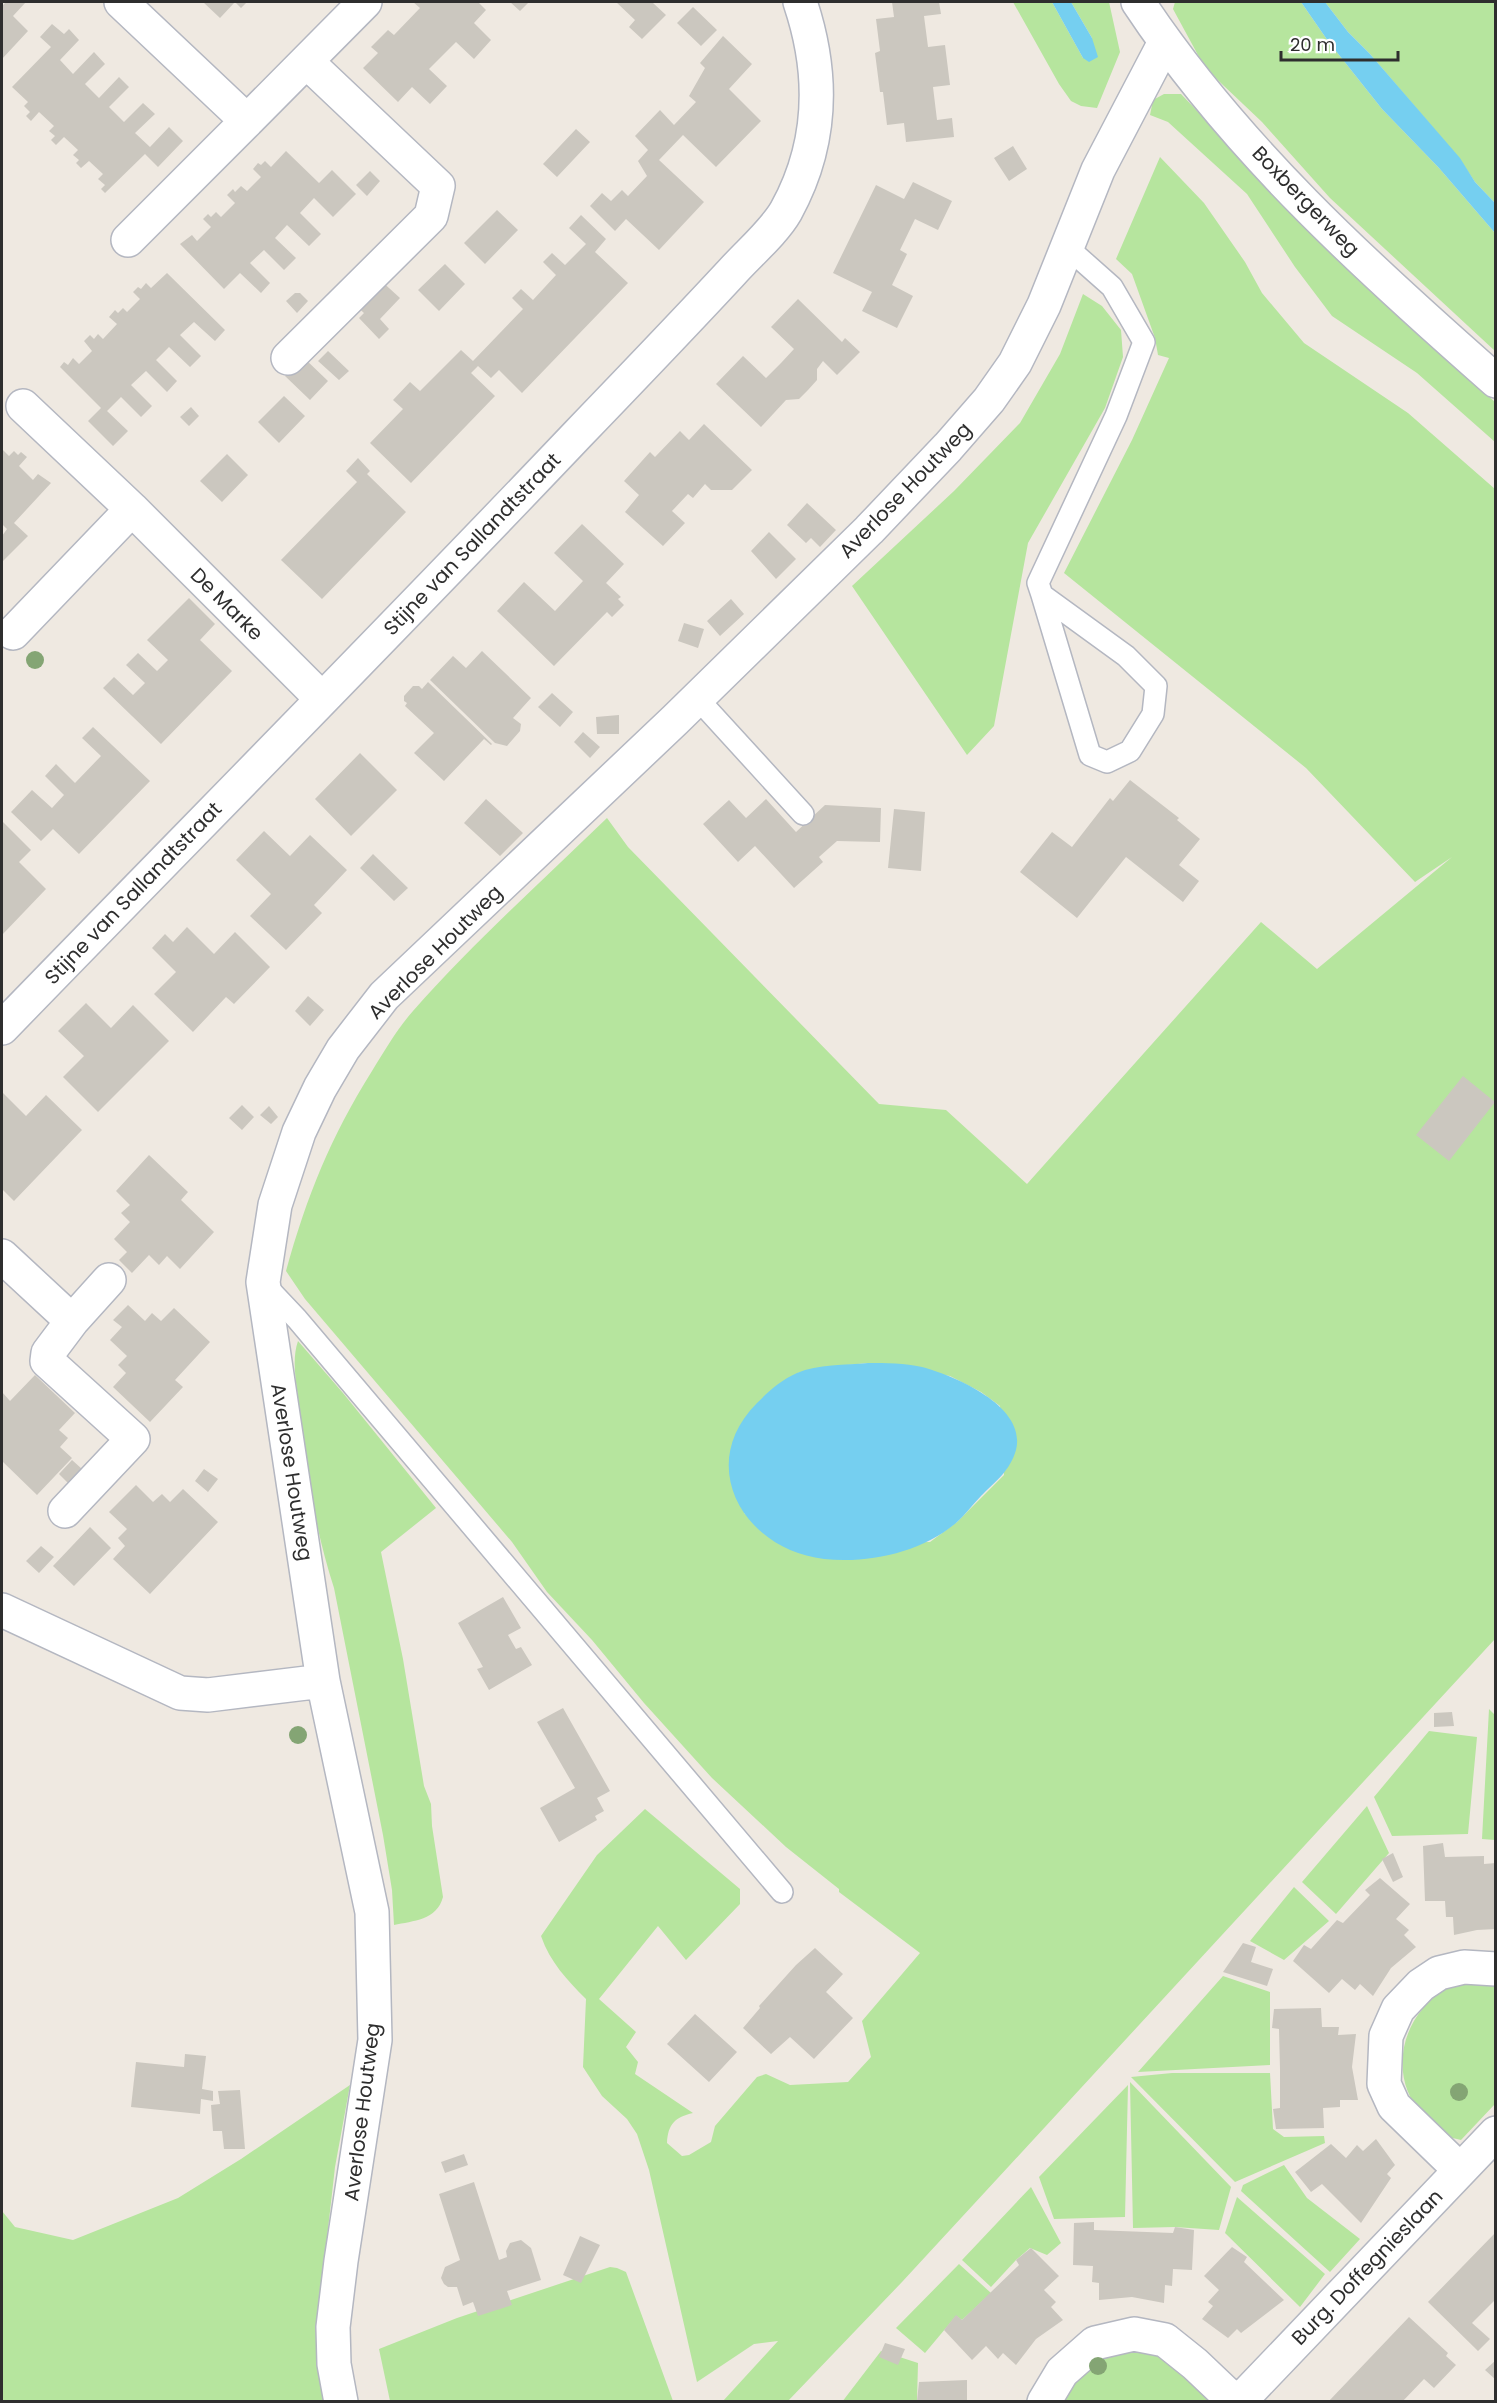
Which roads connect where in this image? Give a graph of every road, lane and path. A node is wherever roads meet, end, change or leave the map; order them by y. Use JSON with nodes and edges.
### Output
{"nodes":[{"id":1,"x":121,"y":2,"type":"edge"},
{"id":2,"x":365,"y":2,"type":"edge"},
{"id":3,"x":800,"y":2,"type":"edge"},
{"id":4,"x":1138,"y":2,"type":"edge"},
{"id":5,"x":1165,"y":42,"type":"junction"},
{"id":6,"x":308,"y":62,"type":"junction"},
{"id":7,"x":247,"y":121,"type":"junction"},
{"id":8,"x":128,"y":240,"type":"dead end"},
{"id":9,"x":1068,"y":248,"type":"junction"},
{"id":10,"x":288,"y":358,"type":"dead end"},
{"id":11,"x":1496,"y":381,"type":"edge"},
{"id":12,"x":23,"y":406,"type":"dead end"},
{"id":13,"x":132,"y":508,"type":"junction"},
{"id":14,"x":1042,"y":595,"type":"junction"},
{"id":15,"x":13,"y":633,"type":"dead end"},
{"id":16,"x":697,"y":698,"type":"junction"},
{"id":17,"x":322,"y":699,"type":"junction"},
{"id":18,"x":803,"y":814,"type":"dead end"},
{"id":19,"x":2,"y":1028,"type":"edge"},
{"id":20,"x":2,"y":1256,"type":"edge"},
{"id":21,"x":109,"y":1280,"type":"dead end"},
{"id":22,"x":262,"y":1282,"type":"junction"},
{"id":23,"x":72,"y":1321,"type":"junction"},
{"id":24,"x":64,"y":1511,"type":"dead end"},
{"id":25,"x":2,"y":1610,"type":"edge"},
{"id":26,"x":323,"y":1680,"type":"junction"},
{"id":27,"x":782,"y":1892,"type":"dead end"},
{"id":28,"x":1496,"y":1970,"type":"edge"},
{"id":29,"x":1496,"y":2133,"type":"edge"},
{"id":30,"x":1460,"y":2170,"type":"junction"},
{"id":31,"x":341,"y":2402,"type":"edge"},
{"id":32,"x":1044,"y":2402,"type":"edge"},
{"id":33,"x":1237,"y":2402,"type":"edge"}],
"edges":[{"from":1,"to":7,"type":"street"},
{"from":2,"to":6,"type":"street"},
{"from":3,"to":17,"type":"street","name":"Stijne van Sallandtstraat"},
{"from":4,"to":5,"type":"street","name":"Boxbergerweg"},
{"from":5,"to":9,"type":"street","name":"Averlose Houtweg"},
{"from":5,"to":11,"type":"street","name":"Boxbergerweg"},
{"from":6,"to":7,"type":"street"},
{"from":6,"to":10,"type":"street"},
{"from":7,"to":8,"type":"street"},
{"from":9,"to":14,"type":"lane"},
{"from":9,"to":16,"type":"street","name":"Averlose Houtweg"},
{"from":12,"to":13,"type":"street","name":"De Marke"},
{"from":13,"to":15,"type":"street"},
{"from":13,"to":17,"type":"street","name":"De Marke"},
{"from":14,"to":14,"type":"lane"},
{"from":16,"to":18,"type":"lane"},
{"from":16,"to":22,"type":"street","name":"Averlose Houtweg"},
{"from":17,"to":19,"type":"street","name":"Stijne van Sallandtstraat"},
{"from":20,"to":23,"type":"street"},
{"from":21,"to":23,"type":"street"},
{"from":22,"to":26,"type":"street","name":"Averlose Houtweg"},
{"from":22,"to":27,"type":"lane"},
{"from":23,"to":24,"type":"street"},
{"from":25,"to":26,"type":"street"},
{"from":26,"to":31,"type":"street","name":"Averlose Houtweg"},
{"from":28,"to":30,"type":"street"},
{"from":29,"to":30,"type":"street","name":"Burg. Doffegnieslaan"},
{"from":30,"to":33,"type":"street","name":"Burg. Doffegnieslaan"},
{"from":32,"to":33,"type":"street"}]}
